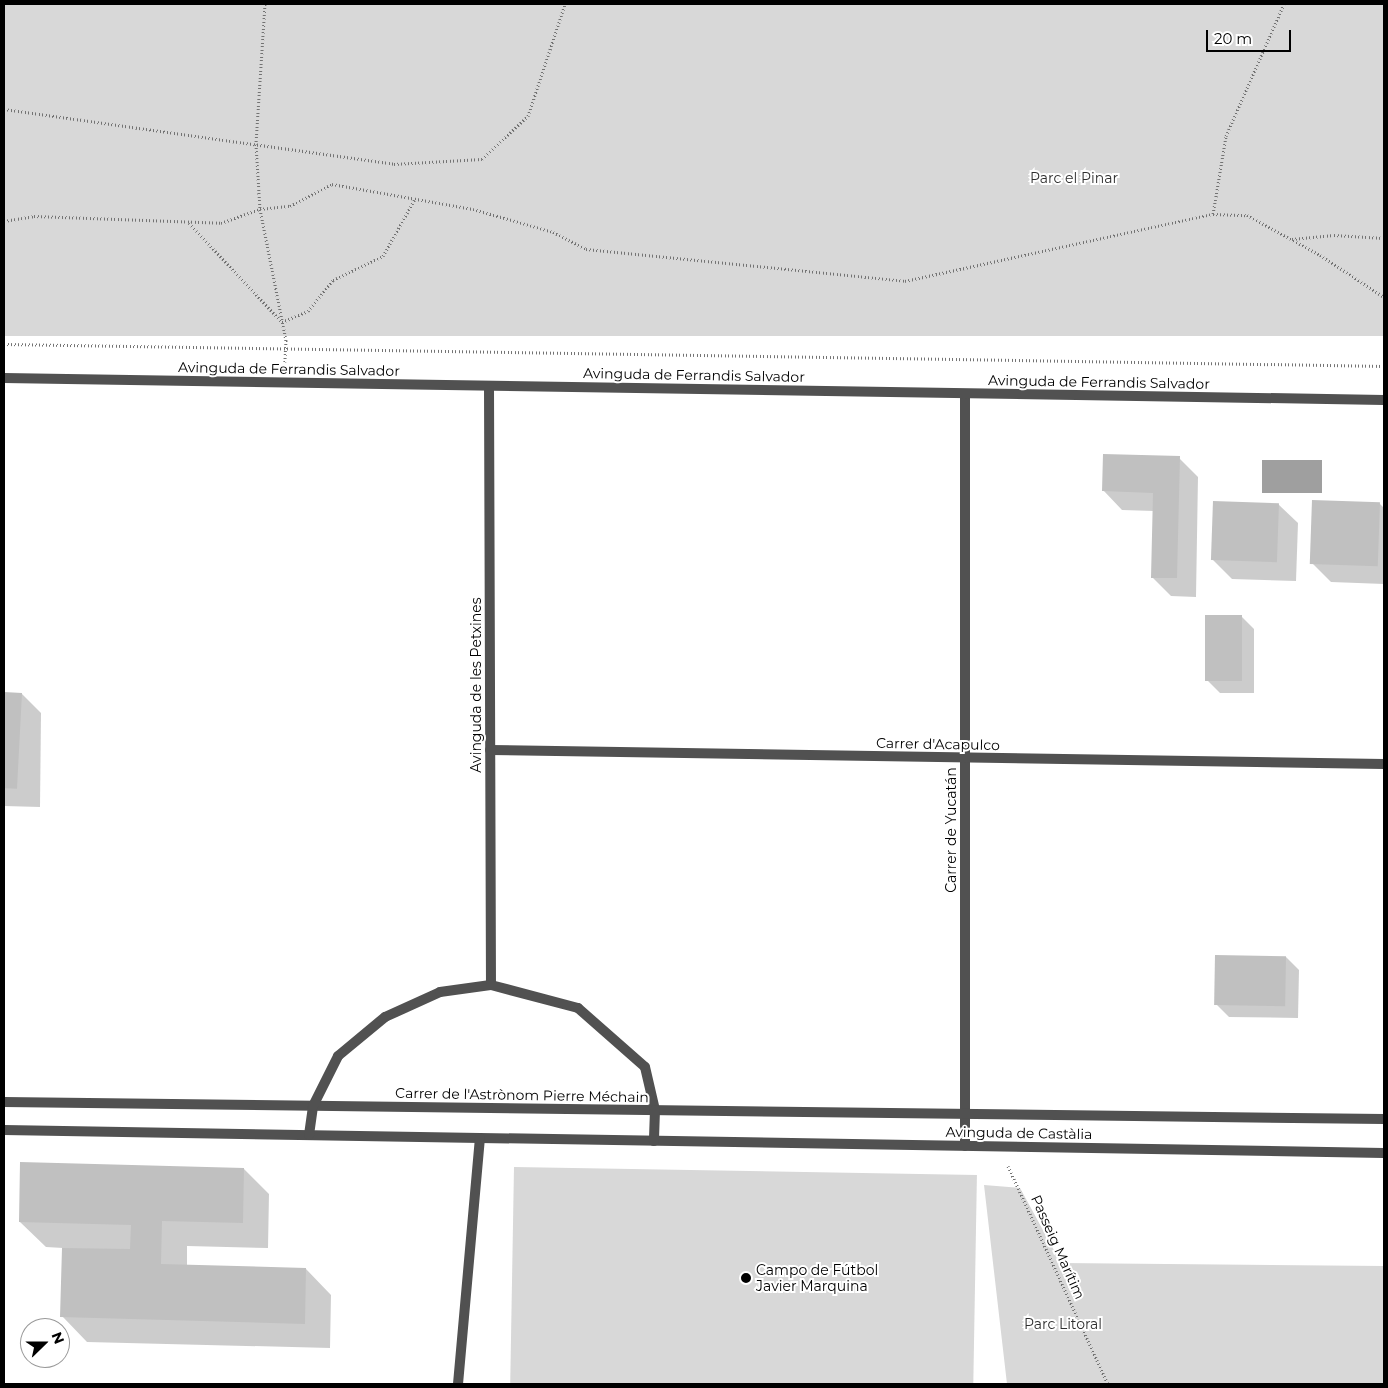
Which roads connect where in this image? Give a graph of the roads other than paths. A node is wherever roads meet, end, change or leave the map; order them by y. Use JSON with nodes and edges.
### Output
{"nodes":[{"id":1,"x":4,"y":378,"type":"edge"},
{"id":2,"x":489,"y":386,"type":"junction"},
{"id":3,"x":965,"y":394,"type":"junction"},
{"id":4,"x":1384,"y":400,"type":"edge"},
{"id":5,"x":490,"y":750,"type":"junction"},
{"id":6,"x":965,"y":758,"type":"junction"},
{"id":7,"x":1384,"y":764,"type":"edge"},
{"id":8,"x":491,"y":985,"type":"junction"},
{"id":9,"x":4,"y":1102,"type":"edge"},
{"id":10,"x":313,"y":1106,"type":"junction"},
{"id":11,"x":655,"y":1110,"type":"junction"},
{"id":12,"x":965,"y":1114,"type":"junction"},
{"id":13,"x":1384,"y":1119,"type":"edge"},
{"id":14,"x":4,"y":1130,"type":"edge"},
{"id":15,"x":310,"y":1135,"type":"junction"},
{"id":16,"x":480,"y":1138,"type":"junction"},
{"id":17,"x":654,"y":1141,"type":"junction"},
{"id":18,"x":965,"y":1146,"type":"junction"},
{"id":19,"x":1384,"y":1153,"type":"edge"},
{"id":20,"x":458,"y":1384,"type":"edge"}],
"edges":[{"from":1,"to":2,"type":"street","name":"Avinguda de Ferrandis Salvador"},
{"from":2,"to":3,"type":"street","name":"Avinguda de Ferrandis Salvador"},
{"from":2,"to":5,"type":"street","name":"Avinguda de les Petxines"},
{"from":3,"to":4,"type":"street","name":"Avinguda de Ferrandis Salvador"},
{"from":3,"to":6,"type":"street","name":"Carrer de Yucatán"},
{"from":5,"to":6,"type":"street","name":"Carrer d'Acapulco"},
{"from":5,"to":8,"type":"street","name":"Avinguda de les Petxines"},
{"from":6,"to":7,"type":"street","name":"Carrer d'Acapulco"},
{"from":6,"to":12,"type":"street","name":"Carrer de Yucatán"},
{"from":8,"to":10,"type":"street"},
{"from":8,"to":11,"type":"street"},
{"from":9,"to":10,"type":"street","name":"Carrer de l'Astrònom Pierre Méchain"},
{"from":10,"to":11,"type":"street","name":"Carrer de l'Astrònom Pierre Méchain"},
{"from":10,"to":15,"type":"street"},
{"from":11,"to":12,"type":"street","name":"Avinguda de Castàlia"},
{"from":11,"to":17,"type":"street","name":"Carrer de l'Astrònom Pierre Méchain"},
{"from":12,"to":13,"type":"street","name":"Avinguda de Castàlia"},
{"from":12,"to":18,"type":"street","name":"Carrer de Yucatán"},
{"from":14,"to":15,"type":"street"},
{"from":15,"to":16,"type":"street"},
{"from":16,"to":17,"type":"street"},
{"from":16,"to":20,"type":"street"},
{"from":17,"to":18,"type":"street","name":"Avinguda de Castàlia"},
{"from":18,"to":19,"type":"street","name":"Avinguda de Castàlia"}]}
